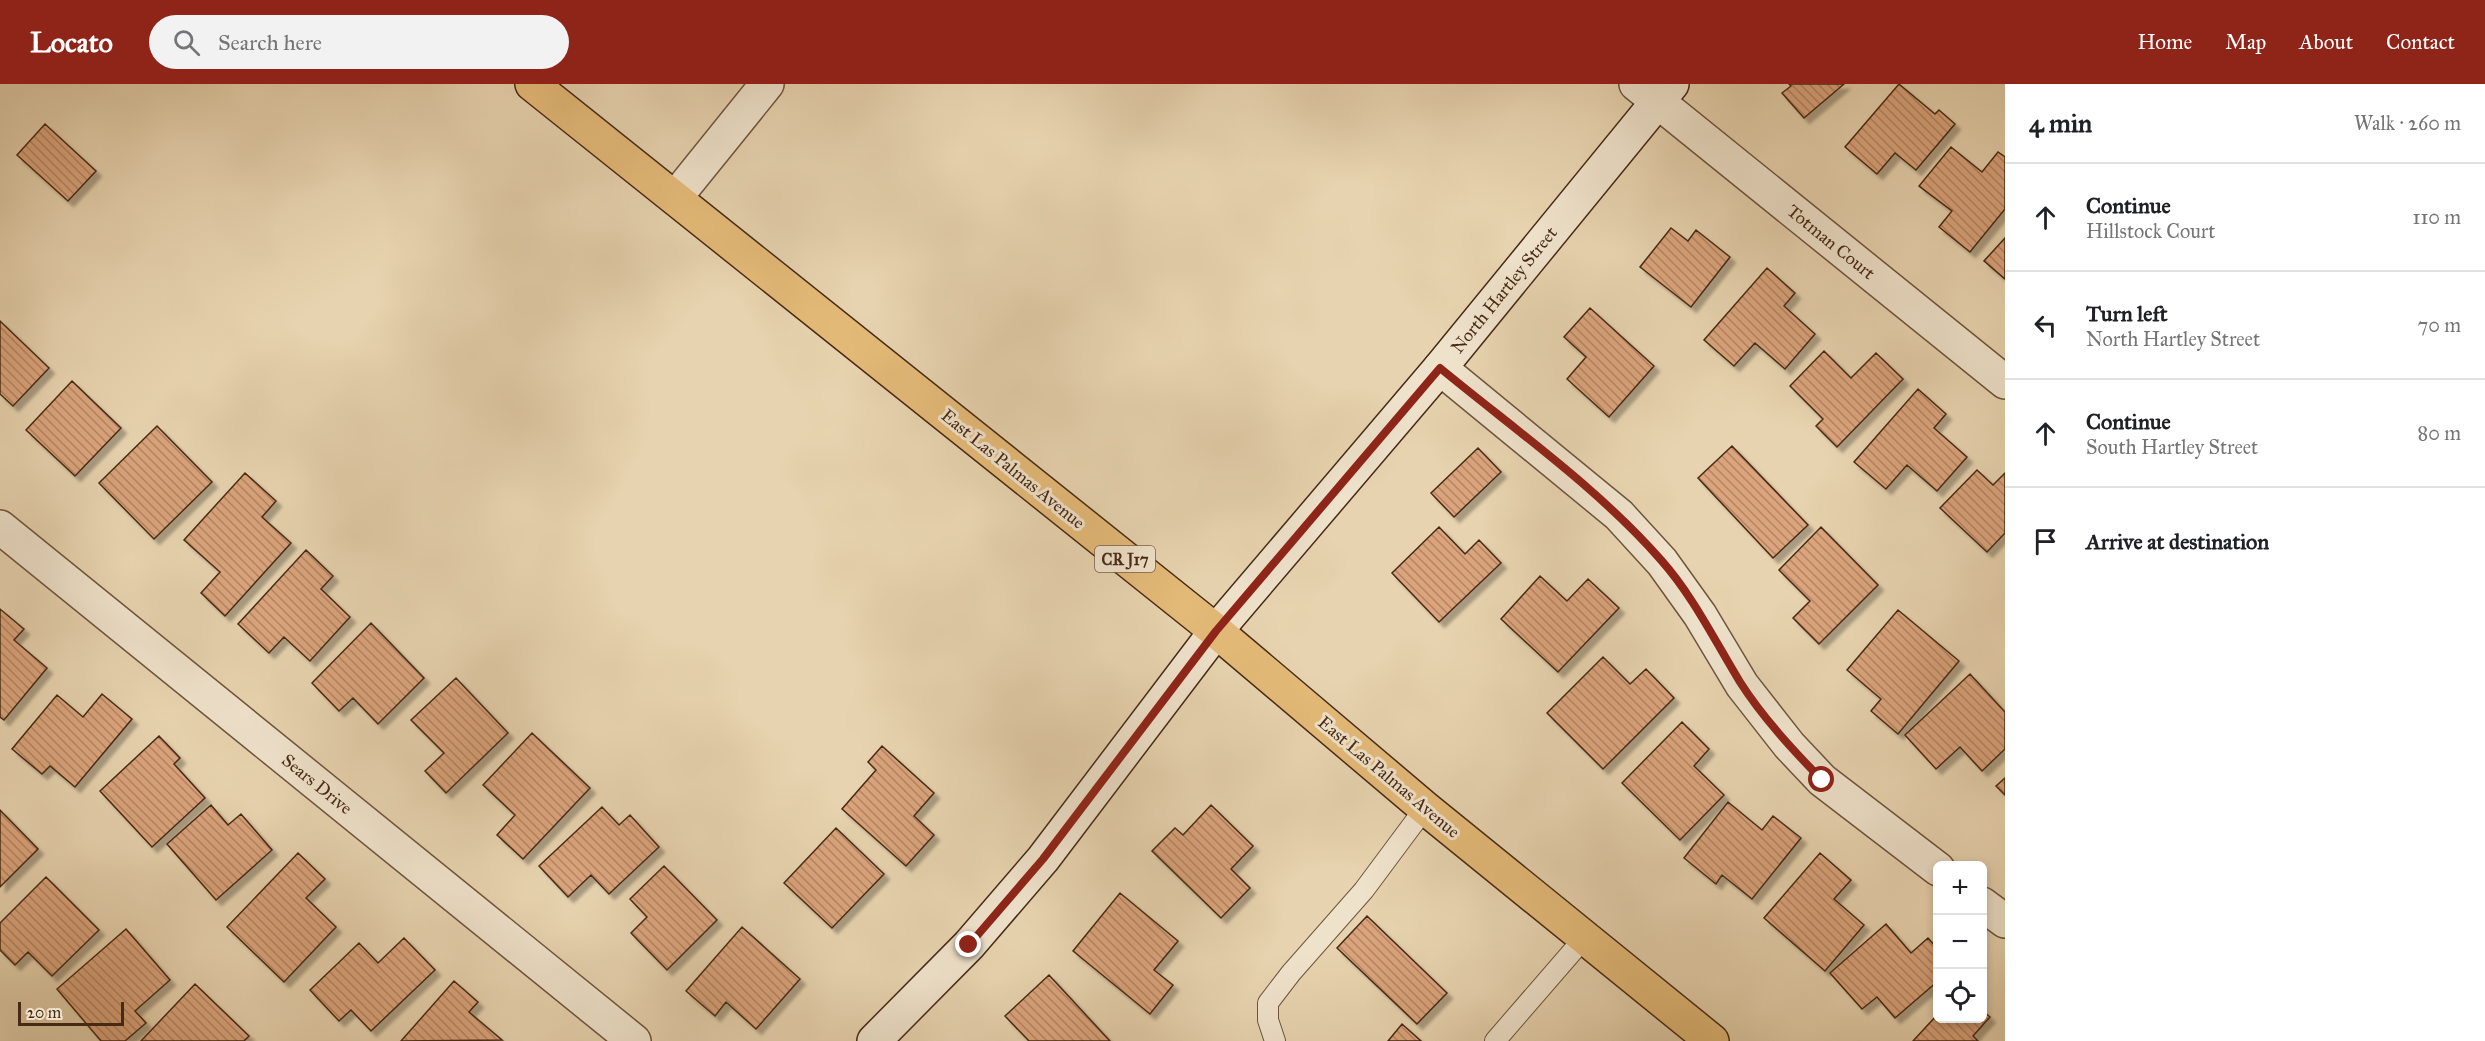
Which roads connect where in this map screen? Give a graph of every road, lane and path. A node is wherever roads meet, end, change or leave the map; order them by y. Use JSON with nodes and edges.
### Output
{"nodes":[{"id":1,"x":532,"y":84,"type":"edge"},
{"id":2,"x":767,"y":84,"type":"edge"},
{"id":3,"x":1655,"y":90,"type":"edge"},
{"id":4,"x":675,"y":198,"type":"junction"},
{"id":5,"x":1440,"y":368,"type":"junction"},
{"id":6,"x":2005,"y":382,"type":"edge"},
{"id":7,"x":0,"y":527,"type":"edge"},
{"id":8,"x":1216,"y":631,"type":"junction"},
{"id":9,"x":1425,"y":808,"type":"junction"},
{"id":10,"x":1933,"y":865,"type":"edge"},
{"id":11,"x":1987,"y":907,"type":"edge"},
{"id":12,"x":2005,"y":921,"type":"edge"},
{"id":13,"x":1585,"y":937,"type":"junction"},
{"id":14,"x":634,"y":1041,"type":"edge"},
{"id":15,"x":874,"y":1041,"type":"edge"},
{"id":16,"x":1275,"y":1041,"type":"edge"},
{"id":17,"x":1495,"y":1041,"type":"edge"},
{"id":18,"x":1712,"y":1041,"type":"edge"}],
"edges":[{"from":1,"to":4,"type":"main road","name":"East Las Palmas Avenue","number":"CR J17"},
{"from":2,"to":4,"type":"street"},
{"from":3,"to":5,"type":"street","name":"North Hartley Street"},
{"from":3,"to":6,"type":"street","name":"Totman Court"},
{"from":4,"to":8,"type":"main road","name":"East Las Palmas Avenue","number":"CR J17"},
{"from":5,"to":8,"type":"street","name":"North Hartley Street"},
{"from":5,"to":10,"type":"street"},
{"from":7,"to":14,"type":"street","name":"Sears Drive"},
{"from":8,"to":9,"type":"main road","name":"East Las Palmas Avenue","number":"CR J17"},
{"from":8,"to":15,"type":"street","name":"North Hartley Street"},
{"from":9,"to":13,"type":"main road","name":"East Las Palmas Avenue","number":"CR J17"},
{"from":9,"to":16,"type":"lane"},
{"from":11,"to":12,"type":"street"},
{"from":13,"to":17,"type":"lane"},
{"from":13,"to":18,"type":"main road","name":"East Las Palmas Avenue","number":"CR J17"}]}
